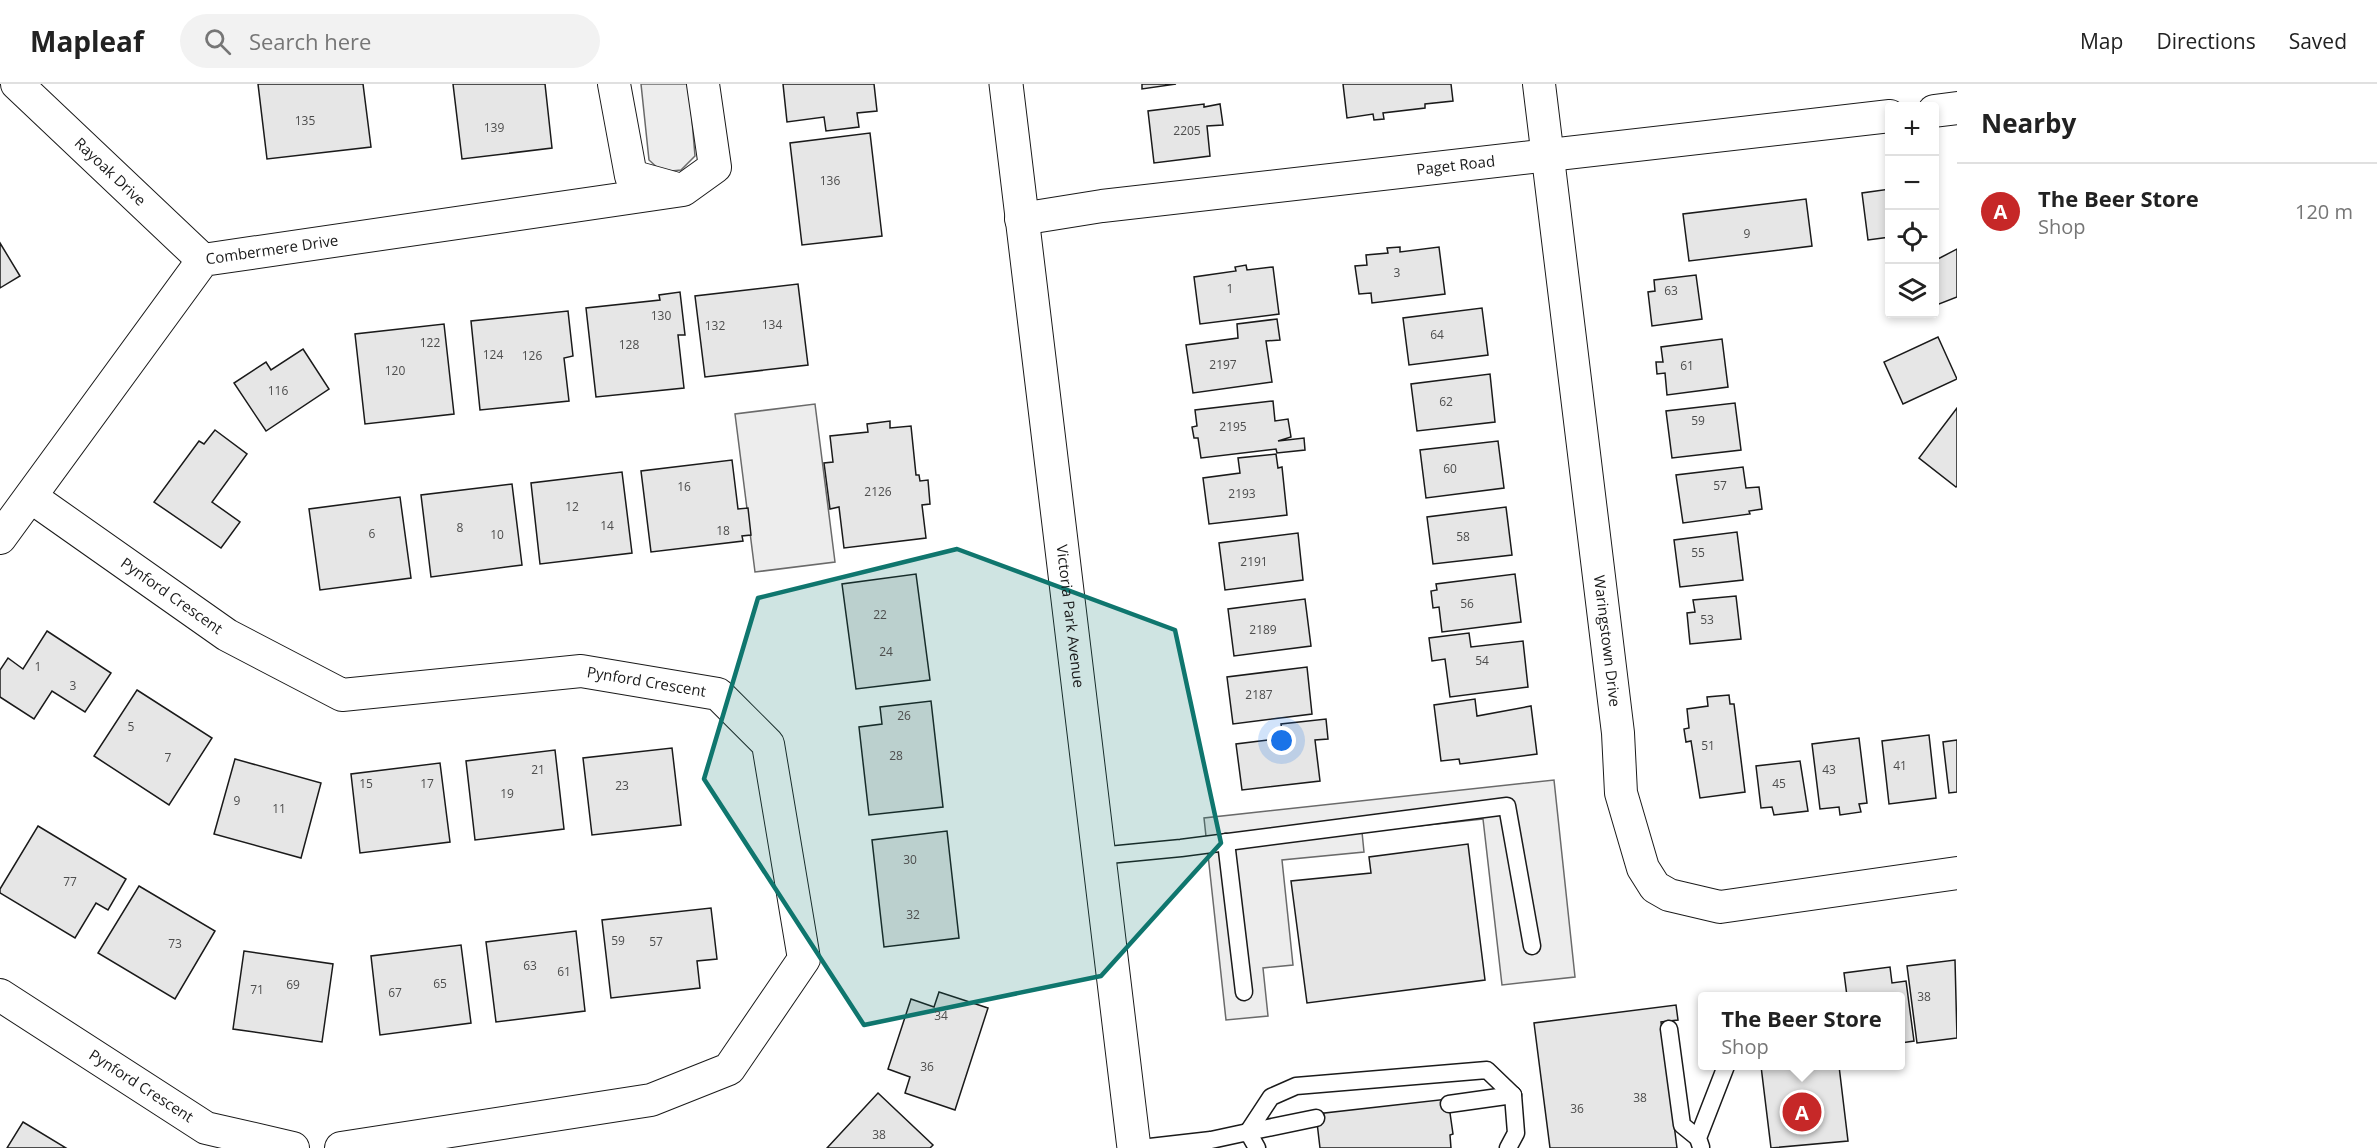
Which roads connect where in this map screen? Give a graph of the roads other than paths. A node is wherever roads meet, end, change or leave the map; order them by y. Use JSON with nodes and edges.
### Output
{"nodes":[{"id":1,"x":17,"y":84,"type":"edge"},
{"id":2,"x":614,"y":84,"type":"edge"},
{"id":3,"x":703,"y":84,"type":"edge"},
{"id":4,"x":1006,"y":84,"type":"edge"},
{"id":5,"x":1539,"y":84,"type":"edge"},
{"id":6,"x":1957,"y":108,"type":"edge"},
{"id":7,"x":1939,"y":110,"type":"edge"},
{"id":8,"x":1885,"y":117,"type":"edge"},
{"id":9,"x":1548,"y":156,"type":"junction"},
{"id":10,"x":683,"y":190,"type":"junction"},
{"id":11,"x":1021,"y":219,"type":"junction"},
{"id":12,"x":203,"y":260,"type":"junction"},
{"id":13,"x":31,"y":497,"type":"junction"},
{"id":14,"x":0,"y":538,"type":"edge"},
{"id":15,"x":1226,"y":842,"type":"junction"},
{"id":16,"x":1098,"y":855,"type":"junction"},
{"id":17,"x":1957,"y":873,"type":"edge"},
{"id":18,"x":1532,"y":946,"type":"dead end"},
{"id":19,"x":1244,"y":992,"type":"dead end"},
{"id":20,"x":0,"y":995,"type":"edge"},
{"id":21,"x":1669,"y":1029,"type":"dead end"},
{"id":22,"x":1724,"y":1070,"type":"edge"},
{"id":23,"x":1513,"y":1095,"type":"junction"},
{"id":24,"x":1449,"y":1104,"type":"dead end"},
{"id":25,"x":1316,"y":1118,"type":"dead end"},
{"id":26,"x":1248,"y":1131,"type":"junction"},
{"id":27,"x":1700,"y":1143,"type":"edge"},
{"id":28,"x":293,"y":1148,"type":"edge"},
{"id":29,"x":341,"y":1148,"type":"edge"},
{"id":30,"x":1134,"y":1148,"type":"edge"},
{"id":31,"x":1141,"y":1148,"type":"edge"},
{"id":32,"x":1257,"y":1148,"type":"edge"},
{"id":33,"x":1508,"y":1148,"type":"edge"}],
"edges":[{"from":1,"to":12,"type":"street","name":"Rayoak Drive"},
{"from":2,"to":10,"type":"street"},
{"from":3,"to":10,"type":"street","name":"Combermere Drive"},
{"from":4,"to":11,"type":"main road","name":"Victoria Park Avenue"},
{"from":5,"to":9,"type":"street","name":"Waringstown Drive"},
{"from":6,"to":7,"type":"street"},
{"from":8,"to":9,"type":"street","name":"Paget Road"},
{"from":9,"to":11,"type":"street","name":"Paget Road"},
{"from":9,"to":17,"type":"street","name":"Waringstown Drive"},
{"from":10,"to":12,"type":"street","name":"Combermere Drive"},
{"from":11,"to":16,"type":"main road","name":"Victoria Park Avenue"},
{"from":12,"to":13,"type":"street","name":"Combermere Drive"},
{"from":13,"to":14,"type":"street","name":"Combermere Drive"},
{"from":13,"to":29,"type":"street","name":"Pynford Crescent"},
{"from":15,"to":16,"type":"lane"},
{"from":15,"to":18,"type":"lane"},
{"from":15,"to":19,"type":"lane"},
{"from":16,"to":30,"type":"main road","name":"Victoria Park Avenue"},
{"from":20,"to":28,"type":"street","name":"Pynford Crescent"},
{"from":21,"to":27,"type":"lane"},
{"from":22,"to":27,"type":"lane"},
{"from":23,"to":24,"type":"lane"},
{"from":23,"to":26,"type":"lane"},
{"from":23,"to":33,"type":"lane"},
{"from":25,"to":26,"type":"lane"},
{"from":26,"to":31,"type":"lane"},
{"from":26,"to":32,"type":"lane"}]}
